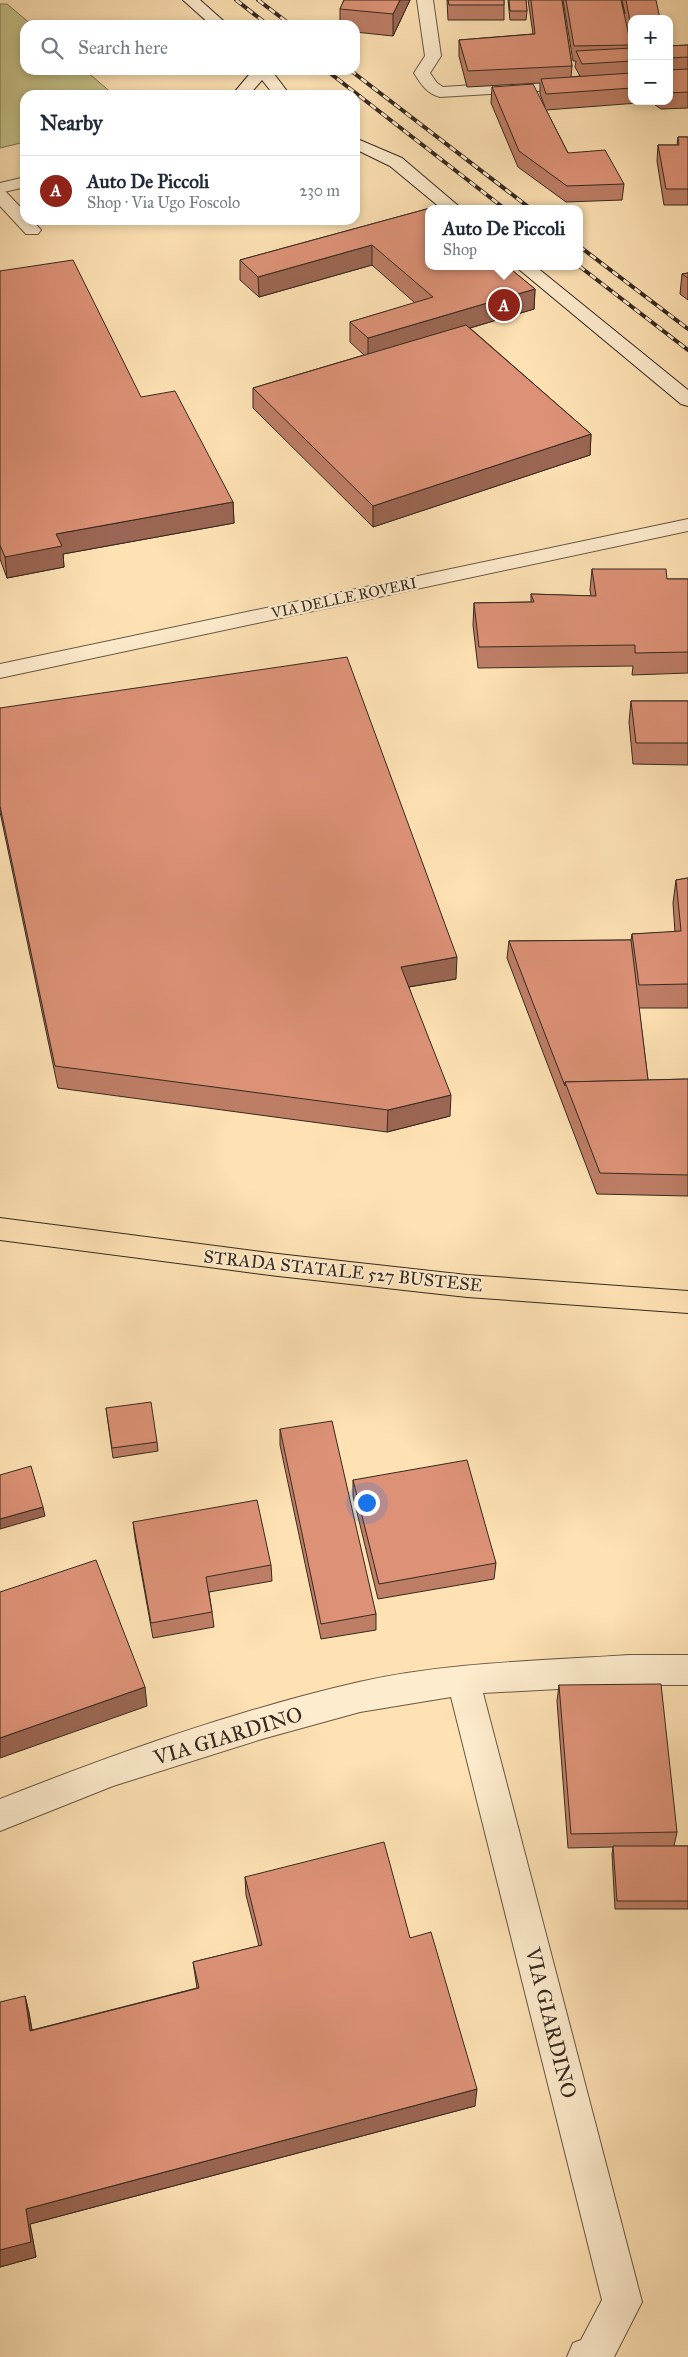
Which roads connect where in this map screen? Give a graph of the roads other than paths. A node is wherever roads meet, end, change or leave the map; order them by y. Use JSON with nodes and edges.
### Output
{"nodes":[{"id":1,"x":191,"y":0,"type":"edge"},
{"id":2,"x":425,"y":0,"type":"edge"},
{"id":3,"x":214,"y":20,"type":"edge"},
{"id":4,"x":258,"y":75,"type":"edge"},
{"id":5,"x":266,"y":75,"type":"edge"},
{"id":6,"x":628,"y":80,"type":"edge"},
{"id":7,"x":244,"y":90,"type":"edge"},
{"id":8,"x":278,"y":90,"type":"edge"},
{"id":9,"x":360,"y":146,"type":"edge"},
{"id":10,"x":360,"y":152,"type":"edge"},
{"id":11,"x":377,"y":154,"type":"junction"},
{"id":12,"x":20,"y":183,"type":"edge"},
{"id":13,"x":0,"y":188,"type":"edge"},
{"id":14,"x":0,"y":196,"type":"edge"},
{"id":15,"x":448,"y":205,"type":"edge"},
{"id":16,"x":20,"y":217,"type":"edge"},
{"id":17,"x":27,"y":225,"type":"edge"},
{"id":18,"x":32,"y":230,"type":"dead end"},
{"id":19,"x":529,"y":270,"type":"edge"},
{"id":20,"x":688,"y":400,"type":"edge"},
{"id":21,"x":688,"y":525,"type":"edge"},
{"id":22,"x":0,"y":671,"type":"edge"},
{"id":23,"x":0,"y":1229,"type":"edge"},
{"id":24,"x":688,"y":1302,"type":"edge"},
{"id":25,"x":688,"y":1670,"type":"edge"},
{"id":26,"x":463,"y":1680,"type":"junction"},
{"id":27,"x":0,"y":1815,"type":"edge"},
{"id":28,"x":588,"y":2357,"type":"edge"}],
"edges":[{"from":1,"to":3,"type":"street"},
{"from":2,"to":6,"type":"street"},
{"from":4,"to":7,"type":"street"},
{"from":5,"to":8,"type":"street"},
{"from":9,"to":11,"type":"street"},
{"from":10,"to":11,"type":"street"},
{"from":11,"to":15,"type":"street"},
{"from":12,"to":13,"type":"street"},
{"from":14,"to":16,"type":"street"},
{"from":17,"to":18,"type":"street"},
{"from":19,"to":20,"type":"street"},
{"from":21,"to":22,"type":"street","name":"VIA DELLE ROVERI"},
{"from":23,"to":24,"type":"main road","name":"STRADA STATALE 527 BUSTESE"},
{"from":25,"to":26,"type":"street","name":"VIA GIARDINO"},
{"from":26,"to":27,"type":"street","name":"VIA GIARDINO"},
{"from":26,"to":28,"type":"street","name":"VIA GIARDINO"}]}
